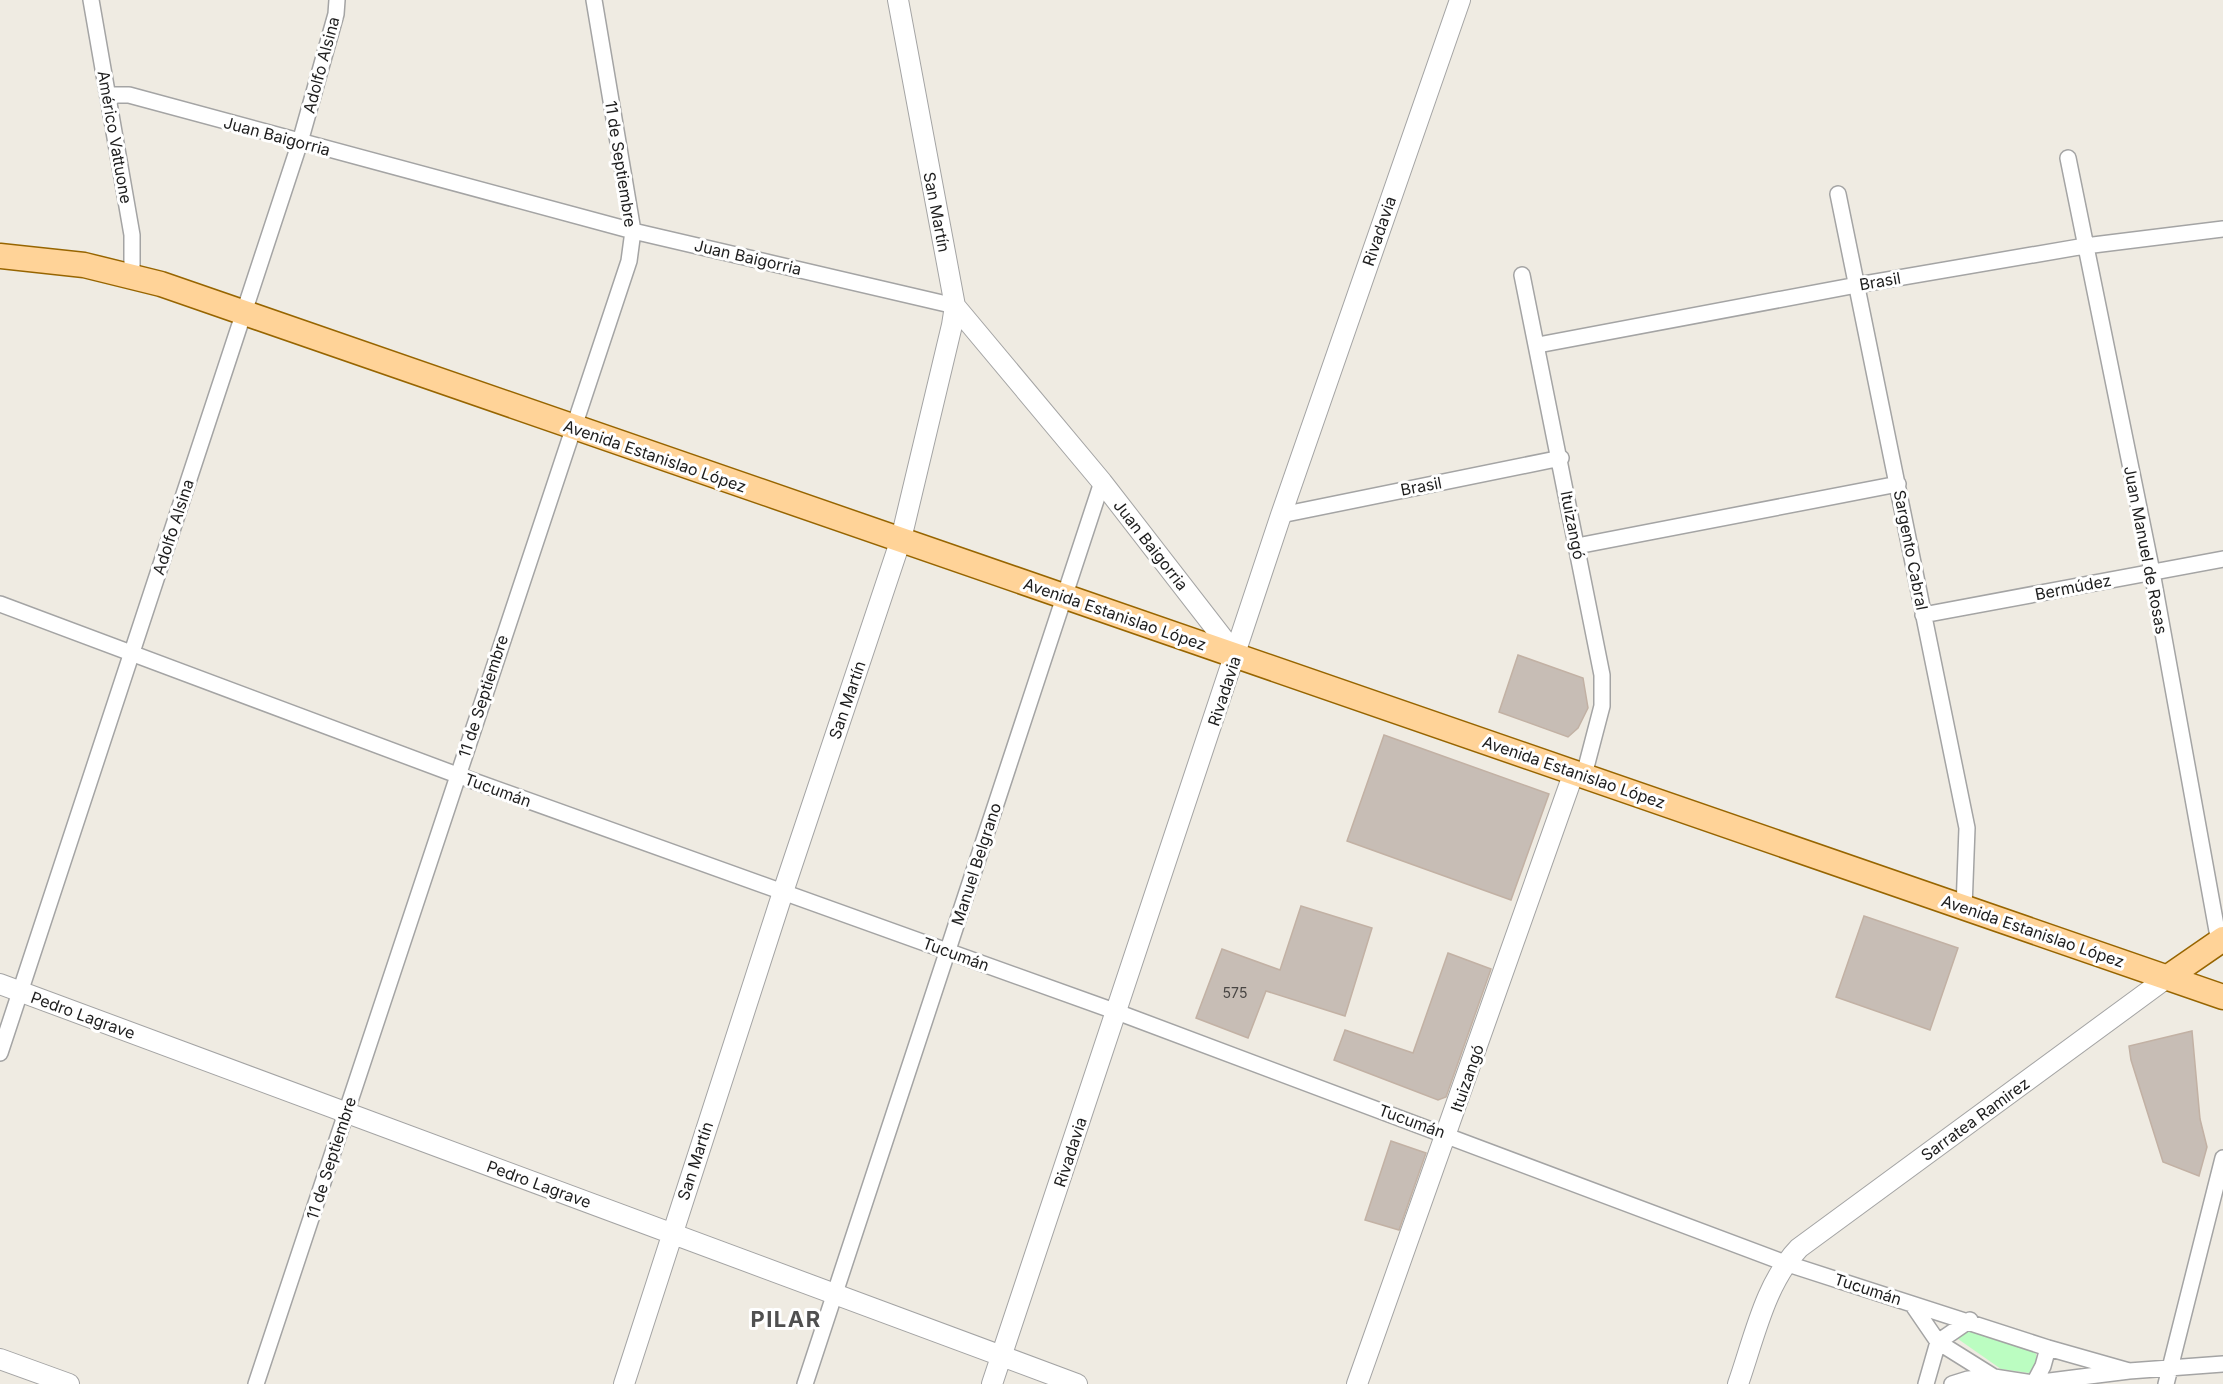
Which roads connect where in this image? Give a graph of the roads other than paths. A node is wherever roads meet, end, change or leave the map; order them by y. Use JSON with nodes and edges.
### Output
{"nodes":[{"id":1,"x":91,"y":0,"type":"edge"},
{"id":2,"x":337,"y":0,"type":"edge"},
{"id":3,"x":594,"y":0,"type":"edge"},
{"id":4,"x":897,"y":0,"type":"edge"},
{"id":5,"x":1460,"y":0,"type":"edge"},
{"id":6,"x":108,"y":95,"type":"junction"},
{"id":7,"x":300,"y":142,"type":"junction"},
{"id":8,"x":2068,"y":158,"type":"dead end"},
{"id":9,"x":1838,"y":194,"type":"dead end"},
{"id":10,"x":2223,"y":229,"type":"edge"},
{"id":11,"x":633,"y":231,"type":"junction"},
{"id":12,"x":2085,"y":246,"type":"junction"},
{"id":13,"x":0,"y":256,"type":"edge"},
{"id":14,"x":132,"y":275,"type":"junction"},
{"id":15,"x":1522,"y":275,"type":"dead end"},
{"id":16,"x":1857,"y":285,"type":"junction"},
{"id":17,"x":955,"y":306,"type":"junction"},
{"id":18,"x":243,"y":313,"type":"junction"},
{"id":19,"x":1538,"y":345,"type":"junction"},
{"id":20,"x":572,"y":428,"type":"junction"},
{"id":21,"x":1561,"y":458,"type":"junction"},
{"id":22,"x":1102,"y":482,"type":"junction"},
{"id":23,"x":1898,"y":484,"type":"junction"},
{"id":24,"x":1281,"y":515,"type":"junction"},
{"id":25,"x":902,"y":539,"type":"junction"},
{"id":26,"x":1577,"y":546,"type":"junction"},
{"id":27,"x":2223,"y":559,"type":"edge"},
{"id":28,"x":2152,"y":572,"type":"junction"},
{"id":29,"x":1064,"y":597,"type":"junction"},
{"id":30,"x":0,"y":604,"type":"edge"},
{"id":31,"x":1923,"y":615,"type":"junction"},
{"id":32,"x":131,"y":653,"type":"junction"},
{"id":33,"x":1236,"y":655,"type":"junction"},
{"id":34,"x":1579,"y":774,"type":"junction"},
{"id":35,"x":457,"y":775,"type":"junction"},
{"id":36,"x":783,"y":892,"type":"junction"},
{"id":37,"x":1964,"y":908,"type":"junction"},
{"id":38,"x":2222,"y":941,"type":"edge"},
{"id":39,"x":947,"y":950,"type":"junction"},
{"id":40,"x":2168,"y":977,"type":"junction"},
{"id":41,"x":0,"y":984,"type":"edge"},
{"id":42,"x":20,"y":992,"type":"junction"},
{"id":43,"x":2223,"y":997,"type":"edge"},
{"id":44,"x":1117,"y":1012,"type":"junction"},
{"id":45,"x":0,"y":1053,"type":"edge"},
{"id":46,"x":345,"y":1113,"type":"junction"},
{"id":47,"x":1447,"y":1134,"type":"junction"},
{"id":48,"x":2223,"y":1158,"type":"edge"},
{"id":49,"x":671,"y":1233,"type":"junction"},
{"id":50,"x":1785,"y":1263,"type":"junction"},
{"id":51,"x":835,"y":1293,"type":"junction"},
{"id":52,"x":1912,"y":1304,"type":"junction"},
{"id":53,"x":1970,"y":1320,"type":"junction"},
{"id":54,"x":1938,"y":1341,"type":"junction"},
{"id":55,"x":2048,"y":1348,"type":"junction"},
{"id":56,"x":1002,"y":1357,"type":"junction"},
{"id":57,"x":0,"y":1359,"type":"edge"},
{"id":58,"x":2223,"y":1364,"type":"edge"},
{"id":59,"x":2129,"y":1371,"type":"junction"},
{"id":60,"x":1994,"y":1377,"type":"junction"},
{"id":61,"x":2168,"y":1377,"type":"edge"},
{"id":62,"x":2034,"y":1383,"type":"edge"},
{"id":63,"x":69,"y":1384,"type":"edge"},
{"id":64,"x":256,"y":1384,"type":"edge"},
{"id":65,"x":624,"y":1384,"type":"edge"},
{"id":66,"x":805,"y":1384,"type":"edge"},
{"id":67,"x":992,"y":1384,"type":"edge"},
{"id":68,"x":1077,"y":1384,"type":"edge"},
{"id":69,"x":1357,"y":1384,"type":"edge"},
{"id":70,"x":1738,"y":1384,"type":"edge"},
{"id":71,"x":1926,"y":1384,"type":"edge"},
{"id":72,"x":1952,"y":1384,"type":"edge"}],
"edges":[{"from":1,"to":6,"type":"street","name":"Américo Vattuone"},
{"from":2,"to":7,"type":"street","name":"Adolfo Alsina"},
{"from":3,"to":11,"type":"street","name":"11 de Septiembre"},
{"from":4,"to":17,"type":"street","name":"San Martín"},
{"from":5,"to":24,"type":"street","name":"Rivadavia"},
{"from":6,"to":7,"type":"street","name":"Juan Baigorria"},
{"from":6,"to":14,"type":"street","name":"Américo Vattuone"},
{"from":7,"to":11,"type":"street","name":"Juan Baigorria"},
{"from":7,"to":18,"type":"street","name":"Adolfo Alsina"},
{"from":8,"to":12,"type":"street","name":"Juan Manuel de Rosas"},
{"from":9,"to":16,"type":"street","name":"Sargento Cabral"},
{"from":10,"to":12,"type":"street","name":"Brasil"},
{"from":11,"to":17,"type":"street","name":"Juan Baigorria"},
{"from":11,"to":20,"type":"street","name":"11 de Septiembre"},
{"from":12,"to":16,"type":"street","name":"Brasil"},
{"from":12,"to":28,"type":"street","name":"Juan Manuel de Rosas"},
{"from":13,"to":14,"type":"main road","name":"Avenida Estanislao López"},
{"from":14,"to":18,"type":"main road","name":"Avenida Estanislao López"},
{"from":15,"to":19,"type":"street","name":"Ituizangó"},
{"from":16,"to":19,"type":"street","name":"Brasil"},
{"from":16,"to":23,"type":"street","name":"Sargento Cabral"},
{"from":17,"to":22,"type":"street","name":"Juan Baigorria"},
{"from":17,"to":25,"type":"street","name":"San Martín"},
{"from":18,"to":20,"type":"main road","name":"Avenida Estanislao López"},
{"from":18,"to":32,"type":"street","name":"Adolfo Alsina"},
{"from":19,"to":21,"type":"street","name":"Ituizangó"},
{"from":20,"to":25,"type":"main road","name":"Avenida Estanislao López"},
{"from":20,"to":35,"type":"street","name":"11 de Septiembre"},
{"from":21,"to":24,"type":"street","name":"Brasil"},
{"from":21,"to":26,"type":"street","name":"Ituizangó"},
{"from":22,"to":29,"type":"street","name":"Manuel Belgrano"},
{"from":22,"to":33,"type":"street","name":"Juan Baigorria"},
{"from":23,"to":26,"type":"street"},
{"from":23,"to":31,"type":"street","name":"Sargento Cabral"},
{"from":24,"to":33,"type":"street","name":"Rivadavia"},
{"from":25,"to":29,"type":"main road","name":"Avenida Estanislao López"},
{"from":25,"to":36,"type":"street","name":"San Martín"},
{"from":26,"to":34,"type":"street","name":"Ituizangó"},
{"from":27,"to":28,"type":"street","name":"Bermúdez"},
{"from":28,"to":31,"type":"street","name":"Bermúdez"},
{"from":28,"to":38,"type":"street","name":"Juan Manuel de Rosas"},
{"from":29,"to":33,"type":"main road","name":"Avenida Estanislao López"},
{"from":29,"to":39,"type":"street","name":"Manuel Belgrano"},
{"from":30,"to":32,"type":"street","name":"Tucumán"},
{"from":31,"to":37,"type":"street","name":"Sargento Cabral"},
{"from":32,"to":35,"type":"street","name":"Tucumán"},
{"from":32,"to":42,"type":"street","name":"Adolfo Alsina"},
{"from":33,"to":34,"type":"main road","name":"Avenida Estanislao López"},
{"from":33,"to":44,"type":"street","name":"Rivadavia"},
{"from":34,"to":37,"type":"main road","name":"Avenida Estanislao López"},
{"from":34,"to":47,"type":"street","name":"Ituizangó"},
{"from":35,"to":36,"type":"street","name":"Tucumán"},
{"from":35,"to":46,"type":"street","name":"11 de Septiembre"},
{"from":36,"to":39,"type":"street","name":"Tucumán"},
{"from":36,"to":49,"type":"street","name":"San Martín"},
{"from":37,"to":40,"type":"main road","name":"Avenida Estanislao López"},
{"from":38,"to":40,"type":"main road"},
{"from":39,"to":44,"type":"street","name":"Tucumán"},
{"from":39,"to":51,"type":"street","name":"Manuel Belgrano"},
{"from":40,"to":43,"type":"main road","name":"Avenida Estanislao López"},
{"from":40,"to":50,"type":"street","name":"Sarratea Ramirez"},
{"from":41,"to":42,"type":"street","name":"Pedro Lagrave"},
{"from":42,"to":45,"type":"street","name":"Adolfo Alsina"},
{"from":42,"to":46,"type":"street","name":"Pedro Lagrave"},
{"from":44,"to":47,"type":"street","name":"Tucumán"},
{"from":44,"to":56,"type":"street","name":"Rivadavia"},
{"from":46,"to":49,"type":"street","name":"Pedro Lagrave"},
{"from":46,"to":64,"type":"street","name":"11 de Septiembre"},
{"from":47,"to":50,"type":"street","name":"Tucumán"},
{"from":47,"to":69,"type":"street","name":"Ituizangó"},
{"from":48,"to":61,"type":"street"},
{"from":49,"to":51,"type":"street","name":"Pedro Lagrave"},
{"from":49,"to":65,"type":"street","name":"San Martín"},
{"from":50,"to":52,"type":"street","name":"Tucumán"},
{"from":50,"to":70,"type":"street"},
{"from":51,"to":56,"type":"street","name":"Pedro Lagrave"},
{"from":51,"to":66,"type":"street","name":"Manuel Belgrano"},
{"from":52,"to":53,"type":"street","name":"Tucumán"},
{"from":52,"to":54,"type":"street","name":"Tucumán"},
{"from":53,"to":54,"type":"street"},
{"from":53,"to":55,"type":"street","name":"Tucumán"},
{"from":54,"to":60,"type":"street","name":"Tucumán"},
{"from":54,"to":71,"type":"street"},
{"from":55,"to":59,"type":"street","name":"Tucumán"},
{"from":55,"to":62,"type":"street"},
{"from":56,"to":67,"type":"street","name":"Rivadavia"},
{"from":56,"to":68,"type":"street","name":"Pedro Lagrave"},
{"from":57,"to":63,"type":"street"},
{"from":58,"to":61,"type":"street","name":"Tucumán"},
{"from":59,"to":61,"type":"street","name":"Tucumán"},
{"from":59,"to":62,"type":"street","name":"Tucumán"},
{"from":60,"to":62,"type":"street","name":"Tucumán"},
{"from":60,"to":72,"type":"street"}]}
